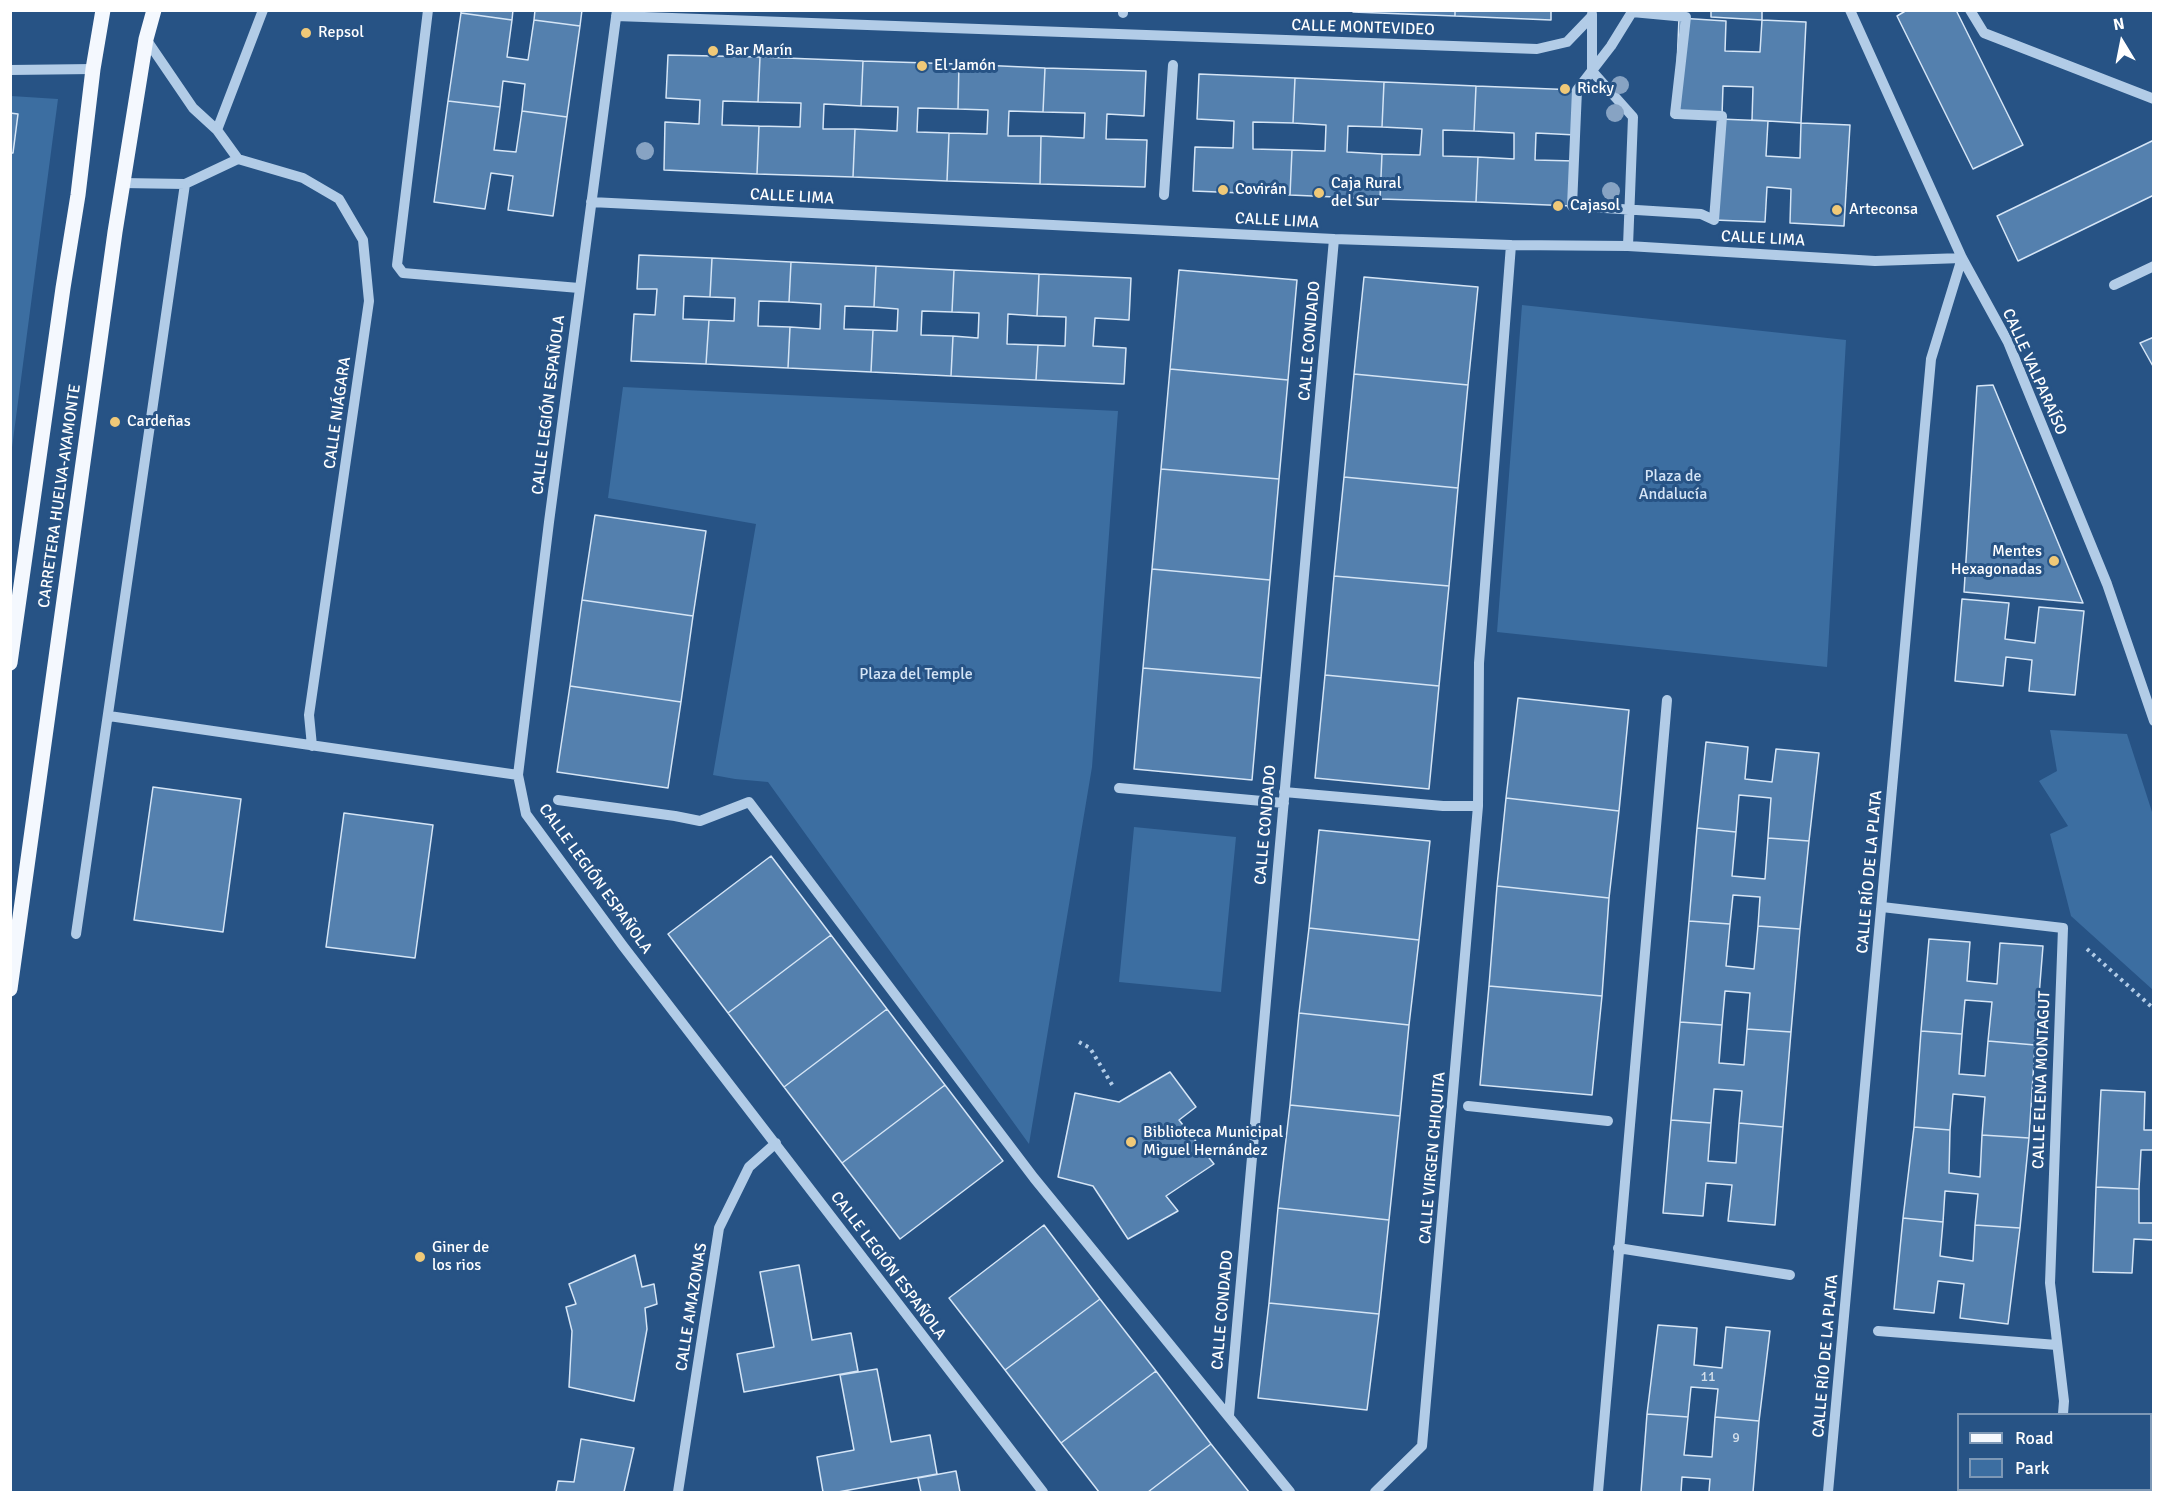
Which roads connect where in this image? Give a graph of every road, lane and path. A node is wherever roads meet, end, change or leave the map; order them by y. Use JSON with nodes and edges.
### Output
{"nodes":[{"id":1,"x":103,"y":10,"type":"edge"},
{"id":2,"x":154,"y":10,"type":"edge"},
{"id":3,"x":263,"y":10,"type":"edge"},
{"id":4,"x":428,"y":10,"type":"edge"},
{"id":5,"x":1850,"y":10,"type":"edge"},
{"id":6,"x":1970,"y":10,"type":"edge"},
{"id":7,"x":616,"y":13,"type":"edge"},
{"id":8,"x":1592,"y":13,"type":"edge"},
{"id":9,"x":146,"y":39,"type":"junction"},
{"id":10,"x":1173,"y":65,"type":"dead end"},
{"id":11,"x":93,"y":69,"type":"junction"},
{"id":12,"x":10,"y":70,"type":"edge"},
{"id":13,"x":1592,"y":71,"type":"junction"},
{"id":14,"x":2154,"y":99,"type":"edge"},
{"id":15,"x":216,"y":130,"type":"junction"},
{"id":16,"x":238,"y":159,"type":"junction"},
{"id":17,"x":122,"y":183,"type":"junction"},
{"id":18,"x":184,"y":184,"type":"junction"},
{"id":19,"x":1164,"y":195,"type":"dead end"},
{"id":20,"x":591,"y":202,"type":"junction"},
{"id":21,"x":1630,"y":210,"type":"junction"},
{"id":22,"x":1334,"y":238,"type":"junction"},
{"id":23,"x":1511,"y":245,"type":"junction"},
{"id":24,"x":1629,"y":246,"type":"junction"},
{"id":25,"x":1962,"y":258,"type":"junction"},
{"id":26,"x":2154,"y":266,"type":"edge"},
{"id":27,"x":2114,"y":285,"type":"dead end"},
{"id":28,"x":579,"y":288,"type":"junction"},
{"id":29,"x":10,"y":663,"type":"edge"},
{"id":30,"x":1667,"y":700,"type":"dead end"},
{"id":31,"x":109,"y":716,"type":"junction"},
{"id":32,"x":2154,"y":721,"type":"edge"},
{"id":33,"x":312,"y":746,"type":"junction"},
{"id":34,"x":518,"y":775,"type":"junction"},
{"id":35,"x":1119,"y":788,"type":"dead end"},
{"id":36,"x":1284,"y":798,"type":"junction"},
{"id":37,"x":558,"y":800,"type":"dead end"},
{"id":38,"x":1479,"y":806,"type":"junction"},
{"id":39,"x":1882,"y":907,"type":"junction"},
{"id":40,"x":76,"y":934,"type":"dead end"},
{"id":41,"x":2085,"y":948,"type":"dead end"},
{"id":42,"x":10,"y":989,"type":"edge"},
{"id":43,"x":2154,"y":1009,"type":"edge"},
{"id":44,"x":1079,"y":1042,"type":"dead end"},
{"id":45,"x":1114,"y":1088,"type":"dead end"},
{"id":46,"x":1468,"y":1106,"type":"dead end"},
{"id":47,"x":1608,"y":1121,"type":"dead end"},
{"id":48,"x":776,"y":1143,"type":"junction"},
{"id":49,"x":1618,"y":1248,"type":"junction"},
{"id":50,"x":1790,"y":1275,"type":"dead end"},
{"id":51,"x":1878,"y":1331,"type":"dead end"},
{"id":52,"x":2057,"y":1345,"type":"junction"},
{"id":53,"x":2063,"y":1413,"type":"edge"},
{"id":54,"x":1229,"y":1415,"type":"junction"},
{"id":55,"x":678,"y":1492,"type":"edge"},
{"id":56,"x":1042,"y":1492,"type":"edge"},
{"id":57,"x":1290,"y":1492,"type":"edge"},
{"id":58,"x":1375,"y":1492,"type":"edge"},
{"id":59,"x":1598,"y":1492,"type":"edge"},
{"id":60,"x":1828,"y":1492,"type":"edge"}],
"edges":[{"from":1,"to":11,"type":"main road","name":"CARRETERA HUELVA-AYAMONTE"},
{"from":2,"to":9,"type":"main road","name":"CARRETERA HUELVA-AYAMONTE"},
{"from":3,"to":15,"type":"street"},
{"from":4,"to":28,"type":"street"},
{"from":5,"to":25,"type":"street","name":"CALLE VALPARAÍSO"},
{"from":6,"to":14,"type":"street"},
{"from":7,"to":8,"type":"street","name":"CALLE MONTEVIDEO"},
{"from":7,"to":20,"type":"street","name":"CALLE LEGIÓN ESPAÑOLA"},
{"from":8,"to":13,"type":"street"},
{"from":9,"to":15,"type":"street"},
{"from":9,"to":17,"type":"main road","name":"CARRETERA HUELVA-AYAMONTE"},
{"from":10,"to":19,"type":"street"},
{"from":11,"to":12,"type":"street"},
{"from":11,"to":29,"type":"main road","name":"CARRETERA HUELVA-AYAMONTE"},
{"from":13,"to":21,"type":"street"},
{"from":13,"to":21,"type":"street"},
{"from":13,"to":21,"type":"street"},
{"from":15,"to":16,"type":"street"},
{"from":16,"to":18,"type":"street"},
{"from":16,"to":33,"type":"street","name":"CALLE NIÁGARA"},
{"from":17,"to":18,"type":"street"},
{"from":17,"to":42,"type":"main road","name":"CARRETERA HUELVA-AYAMONTE"},
{"from":18,"to":31,"type":"street"},
{"from":20,"to":22,"type":"street","name":"CALLE LIMA"},
{"from":20,"to":28,"type":"street","name":"CALLE LEGIÓN ESPAÑOLA"},
{"from":21,"to":24,"type":"street"},
{"from":22,"to":23,"type":"street","name":"CALLE LIMA"},
{"from":22,"to":36,"type":"street","name":"CALLE CONDADO"},
{"from":23,"to":24,"type":"street","name":"CALLE LIMA"},
{"from":23,"to":38,"type":"street"},
{"from":24,"to":25,"type":"street","name":"CALLE LIMA"},
{"from":25,"to":32,"type":"street","name":"CALLE VALPARAÍSO"},
{"from":25,"to":39,"type":"street","name":"CALLE RÍO DE LA PLATA"},
{"from":26,"to":27,"type":"street"},
{"from":28,"to":34,"type":"street","name":"CALLE LEGIÓN ESPAÑOLA"},
{"from":30,"to":49,"type":"street"},
{"from":31,"to":33,"type":"street"},
{"from":31,"to":40,"type":"street"},
{"from":33,"to":34,"type":"street"},
{"from":34,"to":48,"type":"street","name":"CALLE LEGIÓN ESPAÑOLA"},
{"from":35,"to":36,"type":"street"},
{"from":36,"to":38,"type":"street"},
{"from":36,"to":54,"type":"street","name":"CALLE CONDADO"},
{"from":37,"to":54,"type":"street"},
{"from":38,"to":58,"type":"street","name":"CALLE VIRGEN CHIQUITA"},
{"from":39,"to":52,"type":"street","name":"CALLE ELENA MONTAGUT"},
{"from":39,"to":60,"type":"street","name":"CALLE RÍO DE LA PLATA"},
{"from":41,"to":43,"type":"path"},
{"from":44,"to":45,"type":"path"},
{"from":46,"to":47,"type":"street"},
{"from":48,"to":55,"type":"street","name":"CALLE AMAZONAS"},
{"from":48,"to":56,"type":"street","name":"CALLE LEGIÓN ESPAÑOLA"},
{"from":49,"to":50,"type":"street"},
{"from":49,"to":59,"type":"street"},
{"from":51,"to":52,"type":"street"},
{"from":52,"to":53,"type":"street","name":"CALLE ELENA MONTAGUT"},
{"from":54,"to":57,"type":"street"}]}
